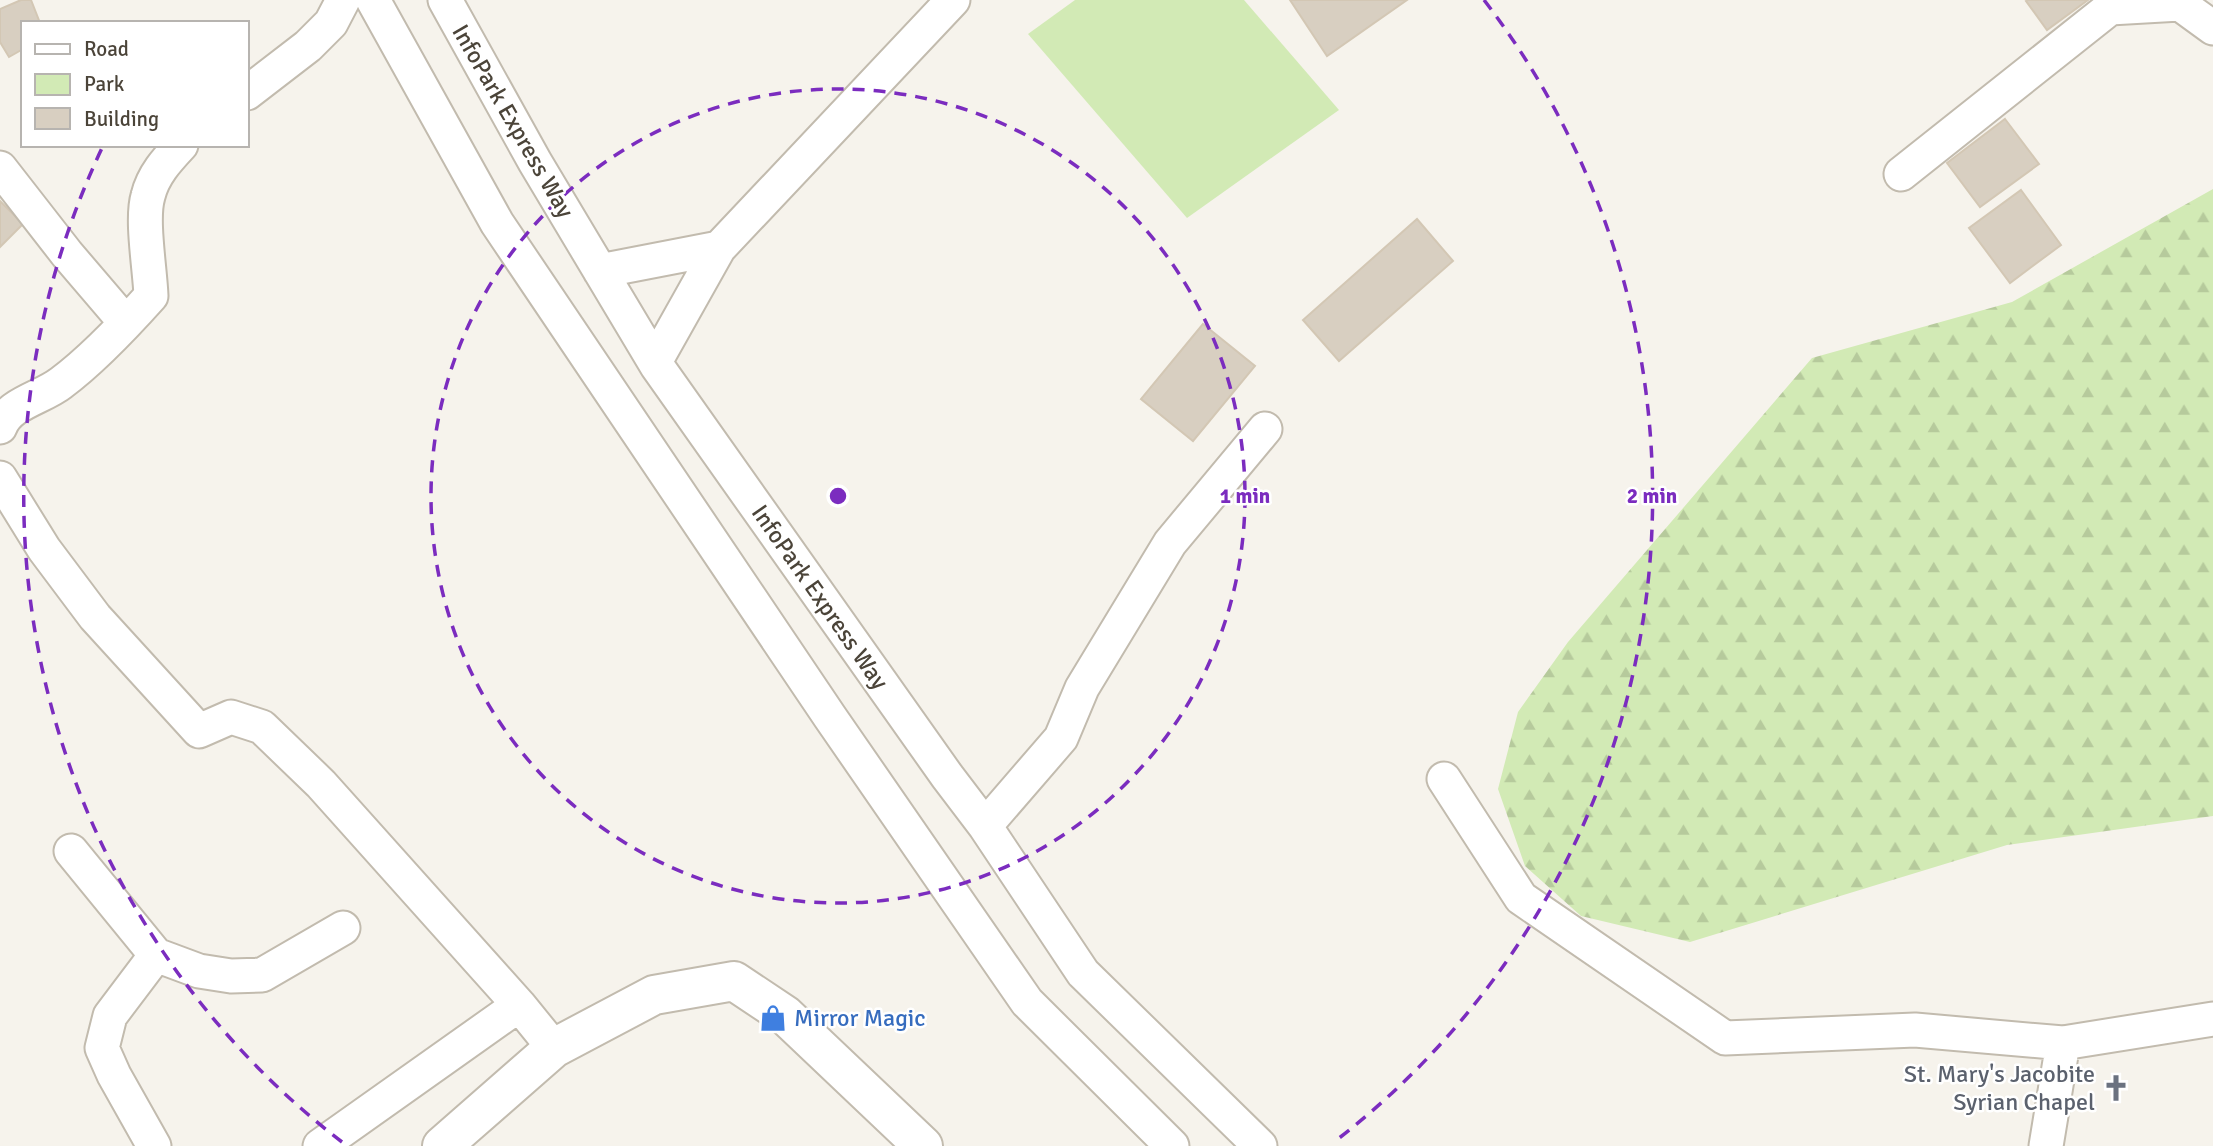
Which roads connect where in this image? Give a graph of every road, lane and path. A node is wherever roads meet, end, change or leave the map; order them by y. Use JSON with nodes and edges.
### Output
{"nodes":[{"id":1,"x":343,"y":0,"type":"edge"},
{"id":2,"x":373,"y":0,"type":"edge"},
{"id":3,"x":445,"y":0,"type":"edge"},
{"id":4,"x":953,"y":0,"type":"edge"},
{"id":5,"x":2180,"y":2,"type":"edge"},
{"id":6,"x":2213,"y":28,"type":"edge"},
{"id":7,"x":248,"y":92,"type":"edge"},
{"id":8,"x":179,"y":147,"type":"edge"},
{"id":9,"x":0,"y":168,"type":"edge"},
{"id":10,"x":1901,"y":174,"type":"dead end"},
{"id":11,"x":719,"y":248,"type":"junction"},
{"id":12,"x":600,"y":271,"type":"junction"},
{"id":13,"x":126,"y":323,"type":"junction"},
{"id":14,"x":655,"y":362,"type":"junction"},
{"id":15,"x":0,"y":427,"type":"edge"},
{"id":16,"x":1265,"y":429,"type":"dead end"},
{"id":17,"x":0,"y":478,"type":"edge"},
{"id":18,"x":1444,"y":779,"type":"dead end"},
{"id":19,"x":985,"y":826,"type":"junction"},
{"id":20,"x":71,"y":852,"type":"dead end"},
{"id":21,"x":343,"y":928,"type":"dead end"},
{"id":22,"x":156,"y":955,"type":"junction"},
{"id":23,"x":519,"y":1004,"type":"junction"},
{"id":24,"x":2213,"y":1019,"type":"edge"},
{"id":25,"x":2063,"y":1043,"type":"junction"},
{"id":26,"x":554,"y":1048,"type":"junction"},
{"id":27,"x":154,"y":1146,"type":"edge"},
{"id":28,"x":320,"y":1146,"type":"edge"},
{"id":29,"x":442,"y":1146,"type":"edge"},
{"id":30,"x":923,"y":1146,"type":"edge"},
{"id":31,"x":1172,"y":1146,"type":"edge"},
{"id":32,"x":1260,"y":1146,"type":"edge"},
{"id":33,"x":2046,"y":1146,"type":"edge"}],
"edges":[{"from":1,"to":7,"type":"street"},
{"from":2,"to":31,"type":"street"},
{"from":3,"to":12,"type":"street","name":"InfoPark Express Way"},
{"from":4,"to":11,"type":"street"},
{"from":5,"to":6,"type":"street"},
{"from":5,"to":10,"type":"street"},
{"from":8,"to":13,"type":"street"},
{"from":9,"to":13,"type":"street"},
{"from":11,"to":12,"type":"street"},
{"from":11,"to":14,"type":"street"},
{"from":12,"to":14,"type":"street","name":"InfoPark Express Way"},
{"from":13,"to":15,"type":"street"},
{"from":14,"to":19,"type":"street","name":"InfoPark Express Way"},
{"from":16,"to":19,"type":"street"},
{"from":17,"to":23,"type":"street"},
{"from":18,"to":25,"type":"street"},
{"from":19,"to":32,"type":"street","name":"InfoPark Express Way"},
{"from":20,"to":22,"type":"street"},
{"from":21,"to":22,"type":"street"},
{"from":22,"to":27,"type":"street"},
{"from":23,"to":26,"type":"street"},
{"from":23,"to":28,"type":"street"},
{"from":24,"to":25,"type":"street"},
{"from":25,"to":33,"type":"street"},
{"from":26,"to":29,"type":"street"},
{"from":26,"to":30,"type":"street"}]}
